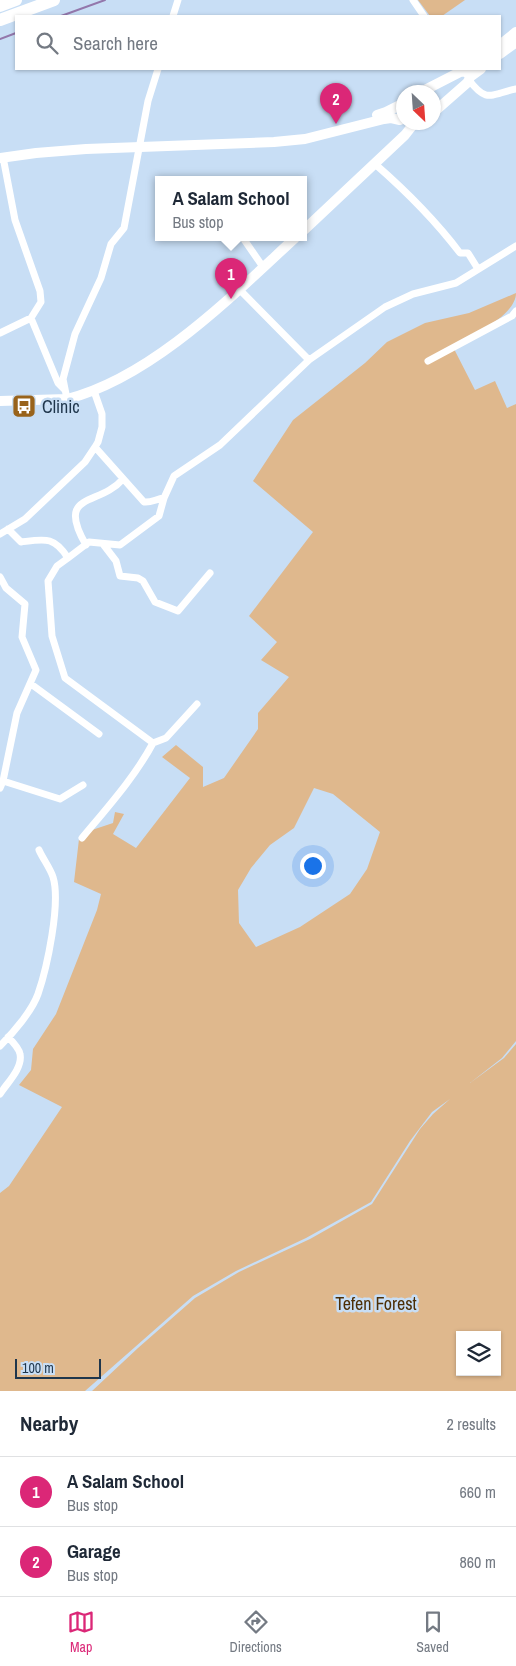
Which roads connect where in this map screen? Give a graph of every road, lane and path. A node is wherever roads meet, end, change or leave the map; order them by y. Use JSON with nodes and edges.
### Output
{"nodes":[{"id":1,"x":16,"y":0,"type":"edge"},
{"id":2,"x":54,"y":0,"type":"edge"},
{"id":3,"x":178,"y":0,"type":"edge"},
{"id":4,"x":413,"y":0,"type":"edge"},
{"id":5,"x":0,"y":6,"type":"edge"},
{"id":6,"x":173,"y":15,"type":"edge"},
{"id":7,"x":423,"y":15,"type":"edge"},
{"id":8,"x":0,"y":20,"type":"edge"},
{"id":9,"x":516,"y":32,"type":"edge"},
{"id":10,"x":516,"y":42,"type":"edge"},
{"id":11,"x":501,"y":44,"type":"edge"},
{"id":12,"x":501,"y":53,"type":"edge"},
{"id":13,"x":158,"y":70,"type":"edge"},
{"id":14,"x":478,"y":70,"type":"edge"},
{"id":15,"x":466,"y":75,"type":"edge"},
{"id":16,"x":440,"y":85,"type":"edge"},
{"id":17,"x":516,"y":88,"type":"edge"},
{"id":18,"x":441,"y":104,"type":"edge"},
{"id":19,"x":396,"y":106,"type":"edge"},
{"id":20,"x":396,"y":119,"type":"edge"},
{"id":21,"x":410,"y":130,"type":"edge"},
{"id":22,"x":262,"y":142,"type":"junction"},
{"id":23,"x":139,"y":148,"type":"junction"},
{"id":24,"x":2,"y":158,"type":"edge"},
{"id":25,"x":375,"y":164,"type":"junction"},
{"id":26,"x":307,"y":227,"type":"edge"},
{"id":27,"x":245,"y":241,"type":"edge"},
{"id":28,"x":292,"y":241,"type":"edge"},
{"id":29,"x":516,"y":246,"type":"edge"},
{"id":30,"x":263,"y":267,"type":"junction"},
{"id":31,"x":478,"y":269,"type":"junction"},
{"id":32,"x":239,"y":289,"type":"junction"},
{"id":33,"x":515,"y":314,"type":"edge"},
{"id":34,"x":31,"y":318,"type":"junction"},
{"id":35,"x":0,"y":333,"type":"edge"},
{"id":36,"x":309,"y":360,"type":"junction"},
{"id":37,"x":428,"y":361,"type":"dead end"},
{"id":38,"x":94,"y":390,"type":"junction"},
{"id":39,"x":66,"y":395,"type":"junction"},
{"id":40,"x":0,"y":401,"type":"edge"},
{"id":41,"x":95,"y":447,"type":"junction"},
{"id":42,"x":123,"y":479,"type":"junction"},
{"id":43,"x":164,"y":498,"type":"junction"},
{"id":44,"x":8,"y":529,"type":"junction"},
{"id":45,"x":0,"y":534,"type":"edge"},
{"id":46,"x":103,"y":544,"type":"junction"},
{"id":47,"x":86,"y":545,"type":"junction"},
{"id":48,"x":68,"y":558,"type":"junction"},
{"id":49,"x":210,"y":573,"type":"dead end"},
{"id":50,"x":0,"y":578,"type":"edge"},
{"id":51,"x":30,"y":684,"type":"junction"},
{"id":52,"x":197,"y":704,"type":"dead end"},
{"id":53,"x":99,"y":734,"type":"dead end"},
{"id":54,"x":153,"y":743,"type":"junction"},
{"id":55,"x":2,"y":784,"type":"edge"},
{"id":56,"x":83,"y":785,"type":"dead end"},
{"id":57,"x":82,"y":838,"type":"dead end"},
{"id":58,"x":39,"y":850,"type":"dead end"},
{"id":59,"x":8,"y":1037,"type":"junction"},
{"id":60,"x":0,"y":1046,"type":"edge"},
{"id":61,"x":0,"y":1094,"type":"edge"}],
"edges":[{"from":1,"to":5,"type":"highway"},
{"from":2,"to":8,"type":"highway"},
{"from":3,"to":6,"type":"street"},
{"from":4,"to":7,"type":"street"},
{"from":9,"to":11,"type":"street"},
{"from":10,"to":12,"type":"street"},
{"from":13,"to":23,"type":"street"},
{"from":14,"to":15,"type":"street"},
{"from":15,"to":16,"type":"street"},
{"from":15,"to":17,"type":"street"},
{"from":15,"to":18,"type":"street"},
{"from":19,"to":22,"type":"street"},
{"from":20,"to":22,"type":"street"},
{"from":21,"to":25,"type":"street"},
{"from":22,"to":23,"type":"street"},
{"from":23,"to":24,"type":"street"},
{"from":23,"to":39,"type":"street"},
{"from":24,"to":34,"type":"street"},
{"from":25,"to":26,"type":"street"},
{"from":25,"to":31,"type":"street"},
{"from":27,"to":30,"type":"street"},
{"from":28,"to":30,"type":"street"},
{"from":29,"to":31,"type":"street"},
{"from":30,"to":32,"type":"street"},
{"from":31,"to":36,"type":"street"},
{"from":32,"to":36,"type":"street"},
{"from":32,"to":38,"type":"street"},
{"from":33,"to":37,"type":"street"},
{"from":34,"to":35,"type":"street"},
{"from":34,"to":39,"type":"street"},
{"from":36,"to":43,"type":"street"},
{"from":38,"to":39,"type":"street"},
{"from":38,"to":41,"type":"street"},
{"from":39,"to":40,"type":"street"},
{"from":41,"to":42,"type":"street"},
{"from":41,"to":44,"type":"street"},
{"from":42,"to":43,"type":"street"},
{"from":42,"to":47,"type":"street"},
{"from":43,"to":46,"type":"street"},
{"from":44,"to":45,"type":"street"},
{"from":44,"to":48,"type":"street"},
{"from":46,"to":47,"type":"street"},
{"from":46,"to":49,"type":"street"},
{"from":47,"to":48,"type":"street"},
{"from":48,"to":54,"type":"street"},
{"from":50,"to":51,"type":"street"},
{"from":51,"to":53,"type":"street"},
{"from":51,"to":55,"type":"street"},
{"from":52,"to":54,"type":"street"},
{"from":54,"to":57,"type":"street"},
{"from":55,"to":56,"type":"street"},
{"from":58,"to":59,"type":"street"},
{"from":59,"to":60,"type":"street"},
{"from":59,"to":61,"type":"street"}]}
